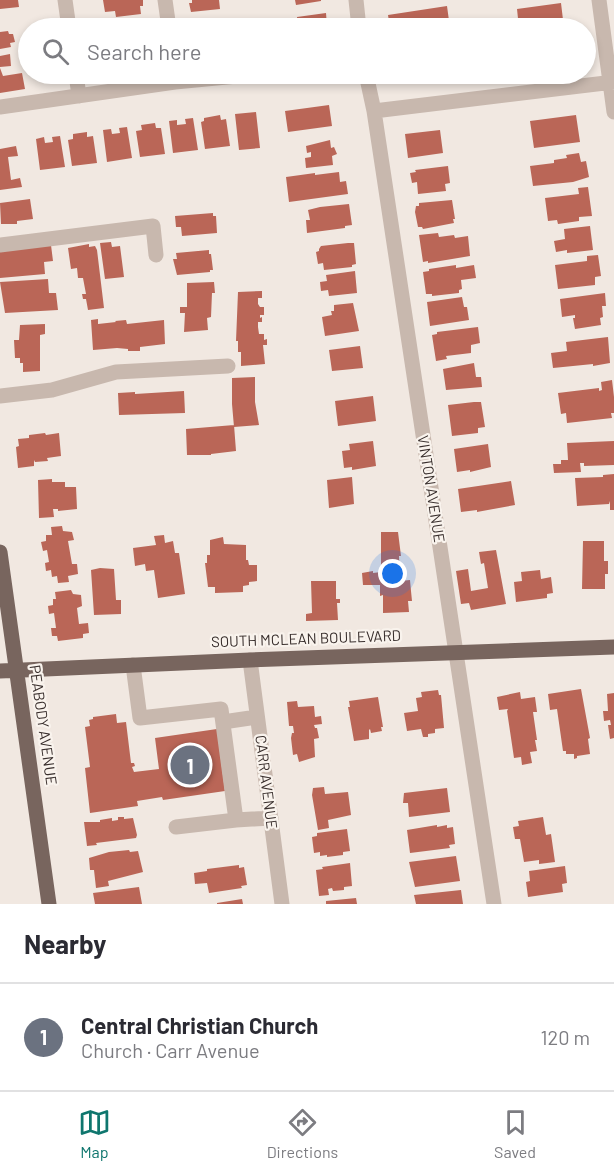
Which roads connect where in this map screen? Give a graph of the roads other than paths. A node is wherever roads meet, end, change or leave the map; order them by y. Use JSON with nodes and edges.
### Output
{"nodes":[{"id":1,"x":65,"y":0,"type":"edge"},
{"id":2,"x":165,"y":0,"type":"edge"},
{"id":3,"x":356,"y":0,"type":"edge"},
{"id":4,"x":599,"y":0,"type":"edge"},
{"id":5,"x":68,"y":18,"type":"edge"},
{"id":6,"x":167,"y":18,"type":"edge"},
{"id":7,"x":358,"y":18,"type":"edge"},
{"id":8,"x":612,"y":82,"type":"edge"},
{"id":9,"x":76,"y":84,"type":"edge"},
{"id":10,"x":142,"y":84,"type":"edge"},
{"id":11,"x":368,"y":84,"type":"edge"},
{"id":12,"x":596,"y":84,"type":"edge"},
{"id":13,"x":596,"y":84,"type":"edge"},
{"id":14,"x":78,"y":96,"type":"junction"},
{"id":15,"x":0,"y":107,"type":"edge"},
{"id":16,"x":374,"y":111,"type":"junction"},
{"id":17,"x":614,"y":112,"type":"edge"},
{"id":18,"x":0,"y":245,"type":"edge"},
{"id":19,"x":156,"y":255,"type":"dead end"},
{"id":20,"x":228,"y":366,"type":"dead end"},
{"id":21,"x":0,"y":396,"type":"edge"},
{"id":22,"x":0,"y":552,"type":"edge"},
{"id":23,"x":614,"y":647,"type":"edge"},
{"id":24,"x":456,"y":652,"type":"junction"},
{"id":25,"x":250,"y":660,"type":"junction"},
{"id":26,"x":133,"y":665,"type":"junction"},
{"id":27,"x":18,"y":670,"type":"junction"},
{"id":28,"x":0,"y":671,"type":"edge"},
{"id":29,"x":257,"y":717,"type":"junction"},
{"id":30,"x":223,"y":722,"type":"junction"},
{"id":31,"x":271,"y":818,"type":"junction"},
{"id":32,"x":236,"y":820,"type":"junction"},
{"id":33,"x":176,"y":827,"type":"dead end"},
{"id":34,"x":49,"y":904,"type":"edge"},
{"id":35,"x":282,"y":904,"type":"edge"},
{"id":36,"x":494,"y":904,"type":"edge"}],
"edges":[{"from":1,"to":5,"type":"street"},
{"from":2,"to":6,"type":"street"},
{"from":3,"to":7,"type":"street"},
{"from":4,"to":8,"type":"street"},
{"from":8,"to":13,"type":"street"},
{"from":8,"to":17,"type":"street"},
{"from":9,"to":14,"type":"street"},
{"from":10,"to":14,"type":"street"},
{"from":11,"to":16,"type":"street","name":"VINTON AVENUE"},
{"from":12,"to":16,"type":"street"},
{"from":14,"to":15,"type":"street"},
{"from":16,"to":24,"type":"street","name":"VINTON AVENUE"},
{"from":18,"to":19,"type":"street"},
{"from":20,"to":21,"type":"street"},
{"from":22,"to":27,"type":"main road","name":"PEABODY AVENUE"},
{"from":23,"to":24,"type":"main road","name":"SOUTH MCLEAN BOULEVARD"},
{"from":24,"to":25,"type":"main road","name":"SOUTH MCLEAN BOULEVARD"},
{"from":24,"to":36,"type":"street","name":"VINTON AVENUE"},
{"from":25,"to":26,"type":"main road","name":"SOUTH MCLEAN BOULEVARD"},
{"from":25,"to":29,"type":"street","name":"CARR AVENUE"},
{"from":26,"to":27,"type":"main road","name":"SOUTH MCLEAN BOULEVARD"},
{"from":26,"to":30,"type":"street"},
{"from":27,"to":28,"type":"main road","name":"SOUTH MCLEAN BOULEVARD"},
{"from":27,"to":34,"type":"main road","name":"PEABODY AVENUE"},
{"from":29,"to":30,"type":"street"},
{"from":29,"to":31,"type":"street","name":"CARR AVENUE"},
{"from":30,"to":32,"type":"street"},
{"from":31,"to":32,"type":"street"},
{"from":31,"to":35,"type":"street","name":"CARR AVENUE"},
{"from":32,"to":33,"type":"street"}]}
